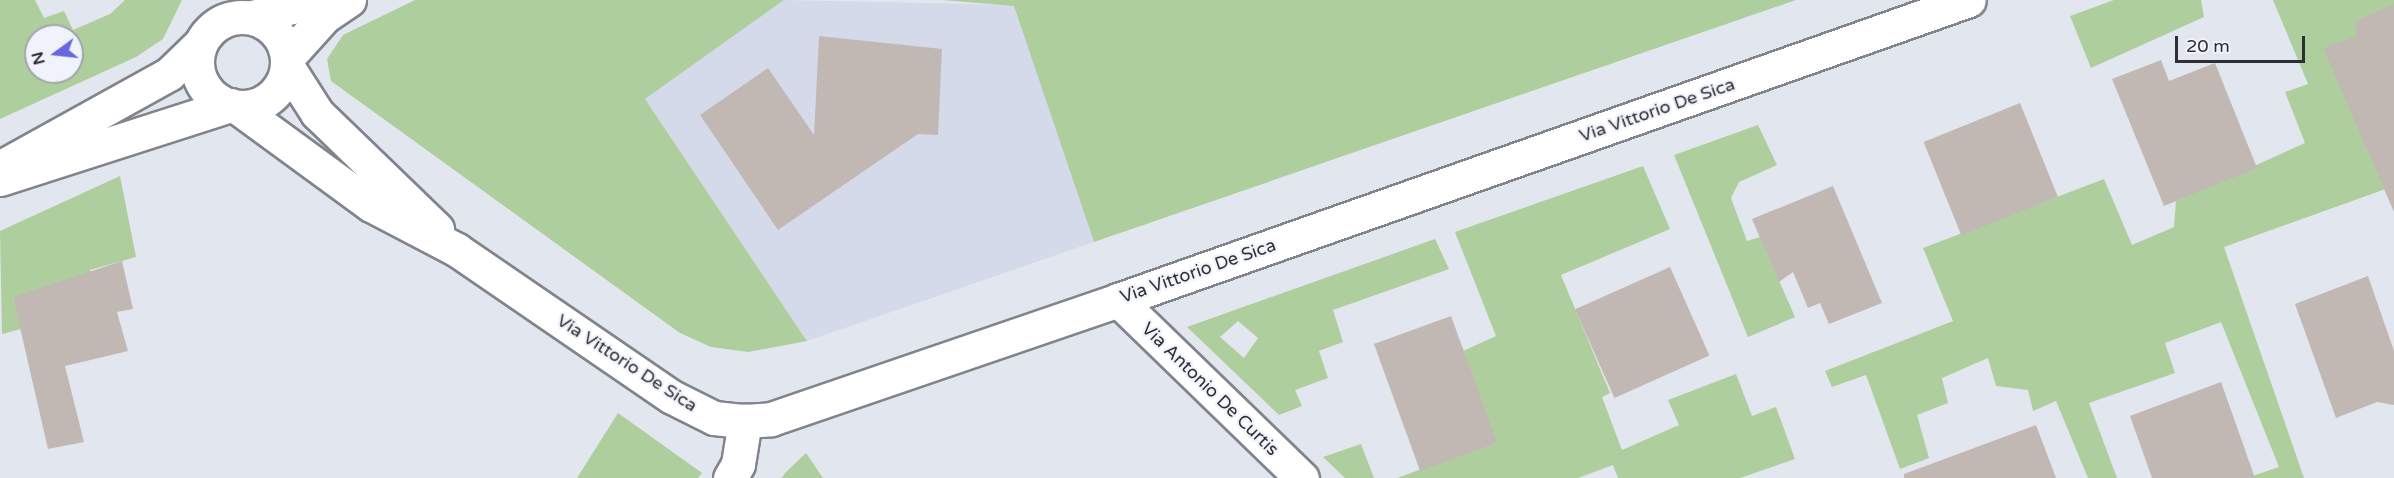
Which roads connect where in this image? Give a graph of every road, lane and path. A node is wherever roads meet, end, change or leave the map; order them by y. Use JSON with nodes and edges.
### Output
{"nodes":[{"id":1,"x":215,"y":0,"type":"edge"},
{"id":2,"x":321,"y":0,"type":"edge"},
{"id":3,"x":349,"y":0,"type":"edge"},
{"id":4,"x":1969,"y":0,"type":"edge"},
{"id":5,"x":274,"y":31,"type":"edge"},
{"id":6,"x":202,"y":40,"type":"junction"},
{"id":7,"x":233,"y":106,"type":"junction"},
{"id":8,"x":0,"y":168,"type":"edge"},
{"id":9,"x":0,"y":179,"type":"edge"},
{"id":10,"x":457,"y":250,"type":"junction"},
{"id":11,"x":1118,"y":300,"type":"junction"},
{"id":12,"x":745,"y":422,"type":"junction"},
{"id":13,"x":730,"y":478,"type":"edge"},
{"id":14,"x":1302,"y":478,"type":"edge"}],
"edges":[{"from":1,"to":6,"type":"street"},
{"from":2,"to":5,"type":"street"},
{"from":3,"to":5,"type":"street"},
{"from":4,"to":11,"type":"street","name":"Via Vittorio De Sica"},
{"from":5,"to":6,"type":"street"},
{"from":5,"to":7,"type":"street"},
{"from":5,"to":10,"type":"street"},
{"from":6,"to":7,"type":"street"},
{"from":6,"to":8,"type":"street"},
{"from":7,"to":9,"type":"street"},
{"from":7,"to":10,"type":"street"},
{"from":10,"to":12,"type":"street","name":"Via Vittorio De Sica"},
{"from":11,"to":12,"type":"street","name":"Via Vittorio De Sica"},
{"from":11,"to":14,"type":"street","name":"Via Antonio De Curtis"},
{"from":12,"to":13,"type":"street"}]}
